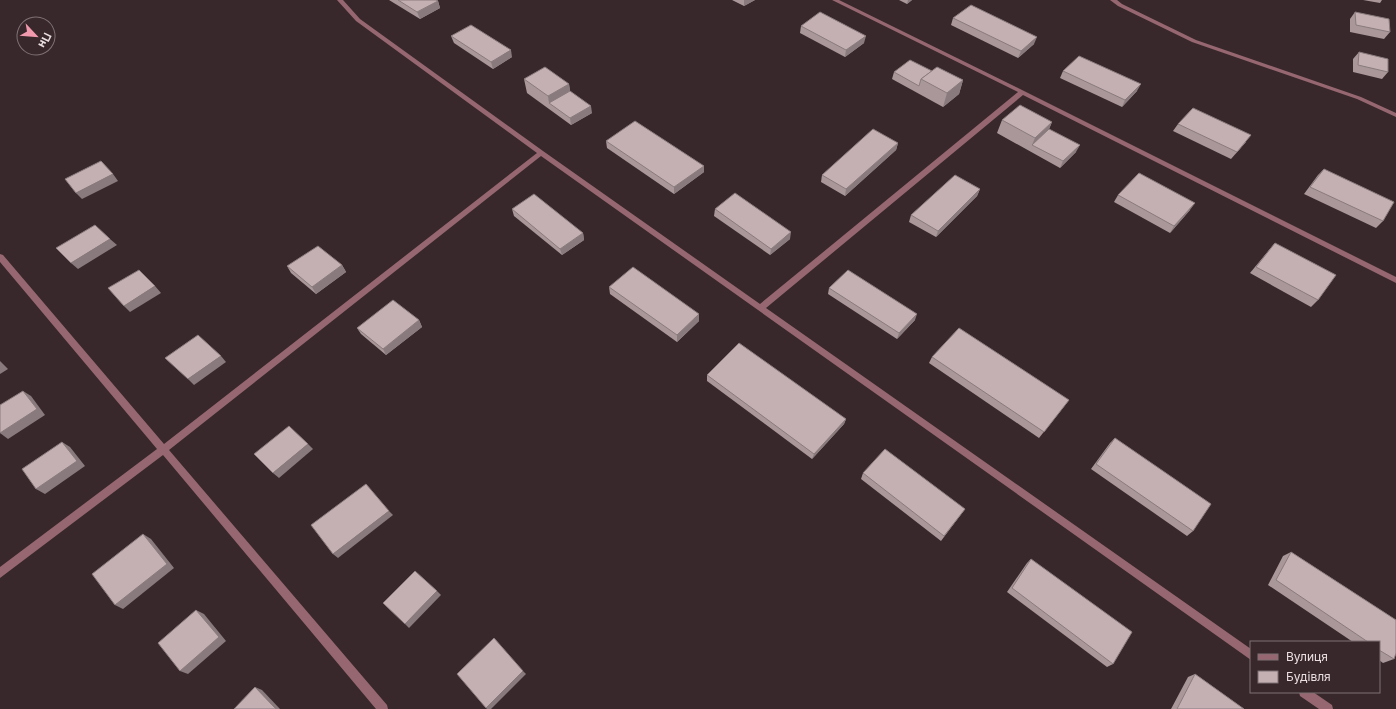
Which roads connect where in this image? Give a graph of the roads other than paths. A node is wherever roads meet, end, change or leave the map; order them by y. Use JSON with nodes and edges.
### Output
{"nodes":[{"id":1,"x":340,"y":0,"type":"edge"},
{"id":2,"x":835,"y":0,"type":"edge"},
{"id":3,"x":1113,"y":0,"type":"edge"},
{"id":4,"x":1022,"y":92,"type":"junction"},
{"id":5,"x":1396,"y":115,"type":"edge"},
{"id":6,"x":541,"y":153,"type":"junction"},
{"id":7,"x":0,"y":257,"type":"edge"},
{"id":8,"x":1396,"y":280,"type":"edge"},
{"id":9,"x":760,"y":308,"type":"junction"},
{"id":10,"x":163,"y":450,"type":"junction"},
{"id":11,"x":0,"y":573,"type":"edge"},
{"id":12,"x":1250,"y":654,"type":"edge"},
{"id":13,"x":1305,"y":693,"type":"edge"},
{"id":14,"x":383,"y":709,"type":"edge"},
{"id":15,"x":1328,"y":709,"type":"edge"}],
"edges":[{"from":1,"to":6,"type":"street"},
{"from":2,"to":4,"type":"street"},
{"from":3,"to":5,"type":"street"},
{"from":4,"to":8,"type":"street"},
{"from":4,"to":9,"type":"street"},
{"from":6,"to":9,"type":"street"},
{"from":6,"to":10,"type":"street"},
{"from":7,"to":10,"type":"street"},
{"from":9,"to":12,"type":"street"},
{"from":10,"to":11,"type":"street"},
{"from":10,"to":14,"type":"street"},
{"from":13,"to":15,"type":"street"}]}
